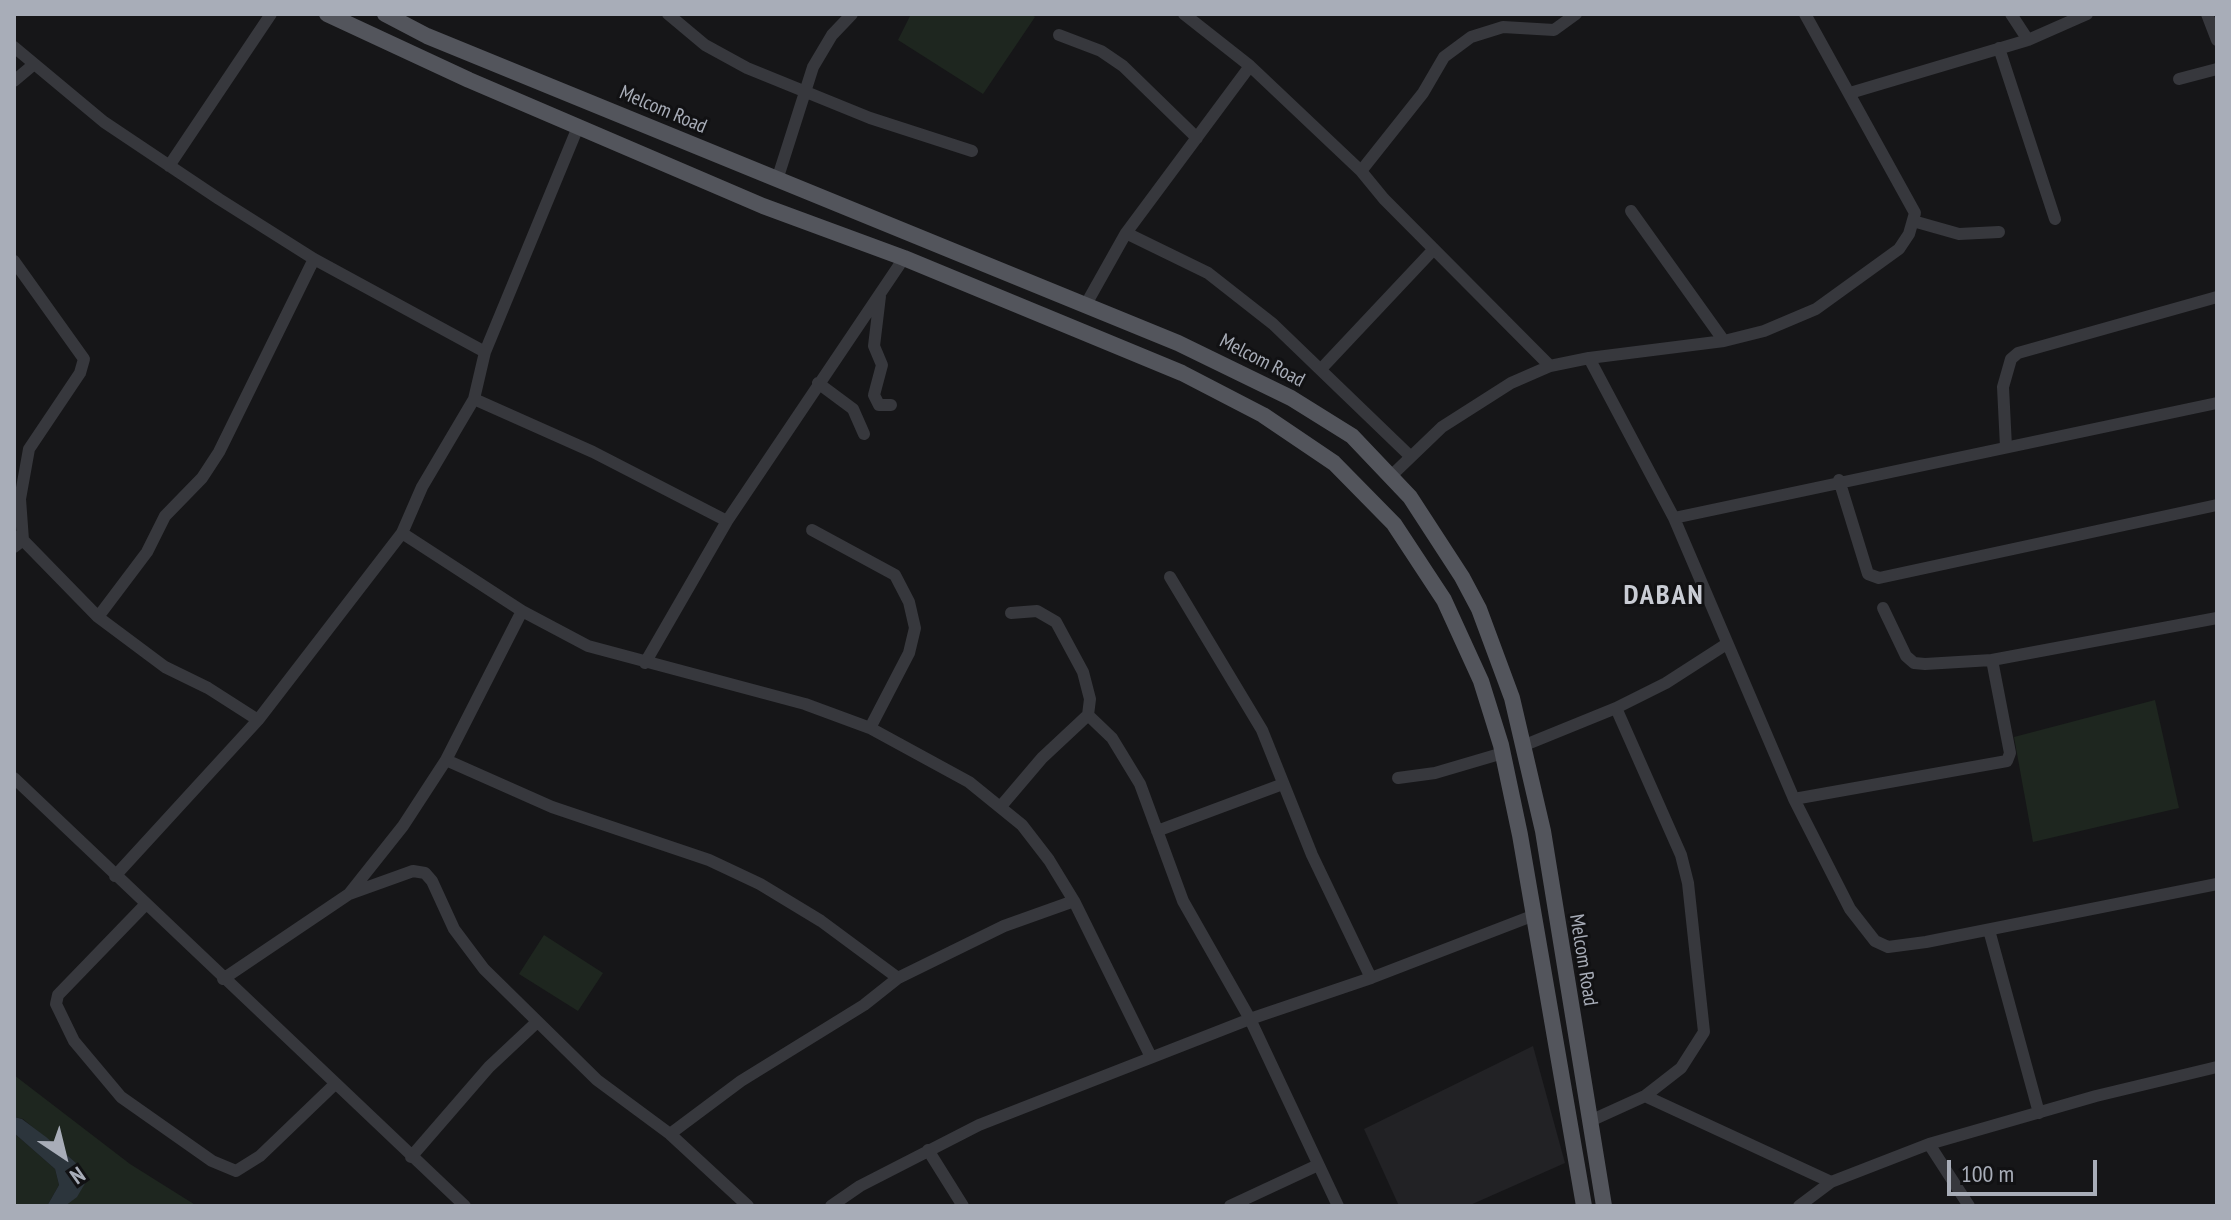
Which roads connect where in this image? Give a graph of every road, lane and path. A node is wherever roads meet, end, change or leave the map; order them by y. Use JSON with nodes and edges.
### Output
{"nodes":[{"id":1,"x":271,"y":14,"type":"edge"},
{"id":2,"x":327,"y":14,"type":"edge"},
{"id":3,"x":385,"y":14,"type":"edge"},
{"id":4,"x":668,"y":14,"type":"edge"},
{"id":5,"x":852,"y":14,"type":"edge"},
{"id":6,"x":1184,"y":14,"type":"edge"},
{"id":7,"x":1576,"y":14,"type":"edge"},
{"id":8,"x":1805,"y":14,"type":"edge"},
{"id":9,"x":2011,"y":14,"type":"edge"},
{"id":10,"x":2087,"y":14,"type":"edge"},
{"id":11,"x":2207,"y":14,"type":"edge"},
{"id":12,"x":1059,"y":35,"type":"dead end"},
{"id":13,"x":2028,"y":40,"type":"junction"},
{"id":14,"x":2217,"y":40,"type":"edge"},
{"id":15,"x":14,"y":47,"type":"edge"},
{"id":16,"x":1999,"y":48,"type":"junction"},
{"id":17,"x":33,"y":65,"type":"junction"},
{"id":18,"x":1250,"y":66,"type":"junction"},
{"id":19,"x":2217,"y":69,"type":"edge"},
{"id":20,"x":2179,"y":79,"type":"dead end"},
{"id":21,"x":14,"y":81,"type":"edge"},
{"id":22,"x":803,"y":92,"type":"junction"},
{"id":23,"x":1850,"y":93,"type":"junction"},
{"id":24,"x":588,"y":100,"type":"junction"},
{"id":25,"x":578,"y":127,"type":"junction"},
{"id":26,"x":1197,"y":138,"type":"junction"},
{"id":27,"x":972,"y":151,"type":"dead end"},
{"id":28,"x":169,"y":166,"type":"junction"},
{"id":29,"x":1361,"y":171,"type":"junction"},
{"id":30,"x":777,"y":180,"type":"junction"},
{"id":31,"x":1631,"y":211,"type":"dead end"},
{"id":32,"x":2055,"y":219,"type":"dead end"},
{"id":33,"x":1913,"y":221,"type":"junction"},
{"id":34,"x":1999,"y":232,"type":"dead end"},
{"id":35,"x":1126,"y":233,"type":"junction"},
{"id":36,"x":1434,"y":249,"type":"junction"},
{"id":37,"x":904,"y":258,"type":"junction"},
{"id":38,"x":314,"y":259,"type":"junction"},
{"id":39,"x":14,"y":261,"type":"edge"},
{"id":40,"x":881,"y":293,"type":"junction"},
{"id":41,"x":2217,"y":297,"type":"edge"},
{"id":42,"x":1085,"y":306,"type":"junction"},
{"id":43,"x":1724,"y":341,"type":"junction"},
{"id":44,"x":485,"y":352,"type":"junction"},
{"id":45,"x":1589,"y":358,"type":"junction"},
{"id":46,"x":1550,"y":366,"type":"junction"},
{"id":47,"x":1322,"y":368,"type":"junction"},
{"id":48,"x":818,"y":383,"type":"junction"},
{"id":49,"x":474,"y":399,"type":"junction"},
{"id":50,"x":2217,"y":403,"type":"edge"},
{"id":51,"x":891,"y":405,"type":"dead end"},
{"id":52,"x":864,"y":434,"type":"dead end"},
{"id":53,"x":2006,"y":447,"type":"junction"},
{"id":54,"x":1410,"y":456,"type":"junction"},
{"id":55,"x":1391,"y":476,"type":"junction"},
{"id":56,"x":1839,"y":480,"type":"junction"},
{"id":57,"x":1369,"y":498,"type":"junction"},
{"id":58,"x":2217,"y":505,"type":"edge"},
{"id":59,"x":1674,"y":518,"type":"junction"},
{"id":60,"x":727,"y":521,"type":"junction"},
{"id":61,"x":14,"y":529,"type":"edge"},
{"id":62,"x":812,"y":530,"type":"dead end"},
{"id":63,"x":402,"y":533,"type":"junction"},
{"id":64,"x":18,"y":544,"type":"edge"},
{"id":65,"x":1170,"y":577,"type":"dead end"},
{"id":66,"x":1883,"y":608,"type":"dead end"},
{"id":67,"x":522,"y":611,"type":"junction"},
{"id":68,"x":1011,"y":613,"type":"dead end"},
{"id":69,"x":98,"y":617,"type":"junction"},
{"id":70,"x":2217,"y":618,"type":"edge"},
{"id":71,"x":1725,"y":645,"type":"junction"},
{"id":72,"x":1992,"y":660,"type":"junction"},
{"id":73,"x":645,"y":663,"type":"junction"},
{"id":74,"x":1616,"y":708,"type":"junction"},
{"id":75,"x":1088,"y":715,"type":"junction"},
{"id":76,"x":258,"y":720,"type":"junction"},
{"id":77,"x":870,"y":728,"type":"junction"},
{"id":78,"x":1525,"y":745,"type":"junction"},
{"id":79,"x":1503,"y":753,"type":"junction"},
{"id":80,"x":446,"y":760,"type":"junction"},
{"id":81,"x":14,"y":778,"type":"edge"},
{"id":82,"x":1398,"y":778,"type":"dead end"},
{"id":83,"x":1283,"y":784,"type":"junction"},
{"id":84,"x":1794,"y":799,"type":"junction"},
{"id":85,"x":1002,"y":805,"type":"junction"},
{"id":86,"x":1157,"y":831,"type":"junction"},
{"id":87,"x":115,"y":876,"type":"junction"},
{"id":88,"x":2217,"y":884,"type":"edge"},
{"id":89,"x":349,"y":894,"type":"junction"},
{"id":90,"x":1074,"y":901,"type":"junction"},
{"id":91,"x":145,"y":905,"type":"junction"},
{"id":92,"x":1555,"y":913,"type":"junction"},
{"id":93,"x":1532,"y":916,"type":"junction"},
{"id":94,"x":1989,"y":930,"type":"junction"},
{"id":95,"x":898,"y":978,"type":"junction"},
{"id":96,"x":1371,"y":978,"type":"junction"},
{"id":97,"x":223,"y":979,"type":"junction"},
{"id":98,"x":1250,"y":1019,"type":"junction"},
{"id":99,"x":537,"y":1022,"type":"junction"},
{"id":100,"x":1151,"y":1057,"type":"junction"},
{"id":101,"x":2217,"y":1067,"type":"edge"},
{"id":102,"x":334,"y":1085,"type":"junction"},
{"id":103,"x":1645,"y":1096,"type":"junction"},
{"id":104,"x":2039,"y":1113,"type":"junction"},
{"id":105,"x":1590,"y":1121,"type":"junction"},
{"id":106,"x":670,"y":1134,"type":"junction"},
{"id":107,"x":1929,"y":1144,"type":"junction"},
{"id":108,"x":928,"y":1150,"type":"junction"},
{"id":109,"x":411,"y":1157,"type":"junction"},
{"id":110,"x":1318,"y":1165,"type":"junction"},
{"id":111,"x":1831,"y":1182,"type":"junction"},
{"id":112,"x":465,"y":1206,"type":"edge"},
{"id":113,"x":748,"y":1206,"type":"edge"},
{"id":114,"x":831,"y":1206,"type":"edge"},
{"id":115,"x":963,"y":1206,"type":"edge"},
{"id":116,"x":1230,"y":1206,"type":"edge"},
{"id":117,"x":1338,"y":1206,"type":"edge"},
{"id":118,"x":1584,"y":1206,"type":"edge"},
{"id":119,"x":1604,"y":1206,"type":"edge"},
{"id":120,"x":1799,"y":1206,"type":"edge"},
{"id":121,"x":1969,"y":1206,"type":"edge"}],
"edges":[{"from":1,"to":28,"type":"street"},
{"from":2,"to":25,"type":"main road"},
{"from":3,"to":24,"type":"main road","name":"Melcom Road"},
{"from":4,"to":22,"type":"street"},
{"from":5,"to":22,"type":"street"},
{"from":6,"to":18,"type":"street"},
{"from":7,"to":29,"type":"street"},
{"from":8,"to":23,"type":"street"},
{"from":9,"to":13,"type":"street"},
{"from":10,"to":13,"type":"street"},
{"from":11,"to":14,"type":"street"},
{"from":12,"to":26,"type":"street"},
{"from":13,"to":16,"type":"street"},
{"from":15,"to":17,"type":"street"},
{"from":16,"to":23,"type":"street"},
{"from":16,"to":32,"type":"street"},
{"from":17,"to":21,"type":"street"},
{"from":17,"to":28,"type":"street"},
{"from":18,"to":26,"type":"street"},
{"from":18,"to":29,"type":"street"},
{"from":19,"to":20,"type":"street"},
{"from":22,"to":27,"type":"street"},
{"from":22,"to":30,"type":"street"},
{"from":23,"to":33,"type":"street"},
{"from":24,"to":25,"type":"main road"},
{"from":24,"to":30,"type":"main road","name":"Melcom Road"},
{"from":25,"to":37,"type":"main road"},
{"from":25,"to":44,"type":"street"},
{"from":26,"to":35,"type":"street"},
{"from":28,"to":38,"type":"street"},
{"from":29,"to":36,"type":"street"},
{"from":30,"to":42,"type":"main road","name":"Melcom Road"},
{"from":31,"to":43,"type":"street"},
{"from":33,"to":34,"type":"street"},
{"from":33,"to":43,"type":"street"},
{"from":35,"to":42,"type":"street"},
{"from":35,"to":47,"type":"street"},
{"from":36,"to":46,"type":"street"},
{"from":36,"to":47,"type":"street"},
{"from":37,"to":40,"type":"street"},
{"from":37,"to":57,"type":"main road"},
{"from":38,"to":44,"type":"street"},
{"from":38,"to":69,"type":"street"},
{"from":39,"to":64,"type":"street"},
{"from":40,"to":48,"type":"street"},
{"from":40,"to":51,"type":"street"},
{"from":41,"to":53,"type":"street"},
{"from":42,"to":55,"type":"main road","name":"Melcom Road"},
{"from":43,"to":45,"type":"street"},
{"from":44,"to":49,"type":"street"},
{"from":45,"to":46,"type":"street"},
{"from":45,"to":59,"type":"street"},
{"from":46,"to":54,"type":"street"},
{"from":47,"to":54,"type":"street"},
{"from":48,"to":52,"type":"street"},
{"from":48,"to":60,"type":"street"},
{"from":49,"to":60,"type":"street"},
{"from":49,"to":63,"type":"street"},
{"from":50,"to":53,"type":"street"},
{"from":53,"to":56,"type":"street"},
{"from":54,"to":55,"type":"street"},
{"from":55,"to":57,"type":"main road"},
{"from":55,"to":78,"type":"main road","name":"Melcom Road"},
{"from":56,"to":58,"type":"street"},
{"from":56,"to":59,"type":"street"},
{"from":57,"to":79,"type":"main road"},
{"from":59,"to":71,"type":"street"},
{"from":60,"to":73,"type":"street"},
{"from":61,"to":64,"type":"street"},
{"from":62,"to":77,"type":"street"},
{"from":63,"to":67,"type":"street"},
{"from":63,"to":76,"type":"street"},
{"from":64,"to":69,"type":"street"},
{"from":65,"to":83,"type":"street"},
{"from":66,"to":72,"type":"street"},
{"from":67,"to":73,"type":"street"},
{"from":67,"to":80,"type":"street"},
{"from":68,"to":75,"type":"street"},
{"from":69,"to":76,"type":"street"},
{"from":70,"to":72,"type":"street"},
{"from":71,"to":74,"type":"street"},
{"from":71,"to":84,"type":"street"},
{"from":72,"to":84,"type":"street"},
{"from":73,"to":77,"type":"street"},
{"from":74,"to":78,"type":"street"},
{"from":74,"to":103,"type":"street"},
{"from":75,"to":85,"type":"street"},
{"from":75,"to":86,"type":"street"},
{"from":76,"to":87,"type":"street"},
{"from":77,"to":85,"type":"street"},
{"from":78,"to":92,"type":"main road","name":"Melcom Road"},
{"from":79,"to":82,"type":"street"},
{"from":79,"to":93,"type":"main road"},
{"from":80,"to":89,"type":"street"},
{"from":80,"to":95,"type":"street"},
{"from":81,"to":87,"type":"street"},
{"from":83,"to":86,"type":"street"},
{"from":83,"to":96,"type":"street"},
{"from":84,"to":94,"type":"street"},
{"from":85,"to":90,"type":"street"},
{"from":86,"to":98,"type":"street"},
{"from":87,"to":91,"type":"street"},
{"from":88,"to":94,"type":"street"},
{"from":89,"to":97,"type":"street"},
{"from":89,"to":99,"type":"street"},
{"from":90,"to":95,"type":"street"},
{"from":90,"to":100,"type":"street"},
{"from":91,"to":97,"type":"street"},
{"from":91,"to":102,"type":"street"},
{"from":92,"to":93,"type":"main road"},
{"from":92,"to":105,"type":"main road","name":"Melcom Road"},
{"from":93,"to":96,"type":"street"},
{"from":93,"to":118,"type":"main road"},
{"from":94,"to":104,"type":"street"},
{"from":95,"to":106,"type":"street"},
{"from":96,"to":98,"type":"street"},
{"from":97,"to":102,"type":"street"},
{"from":98,"to":100,"type":"street"},
{"from":98,"to":110,"type":"street"},
{"from":99,"to":106,"type":"street"},
{"from":99,"to":109,"type":"street"},
{"from":100,"to":108,"type":"street"},
{"from":101,"to":104,"type":"street"},
{"from":102,"to":109,"type":"street"},
{"from":103,"to":105,"type":"street"},
{"from":103,"to":111,"type":"street"},
{"from":104,"to":107,"type":"street"},
{"from":105,"to":119,"type":"main road","name":"Melcom Road"},
{"from":106,"to":113,"type":"street"},
{"from":107,"to":111,"type":"street"},
{"from":107,"to":121,"type":"street"},
{"from":108,"to":114,"type":"street"},
{"from":108,"to":115,"type":"street"},
{"from":109,"to":112,"type":"street"},
{"from":110,"to":116,"type":"street"},
{"from":110,"to":117,"type":"street"},
{"from":111,"to":120,"type":"street"}]}
